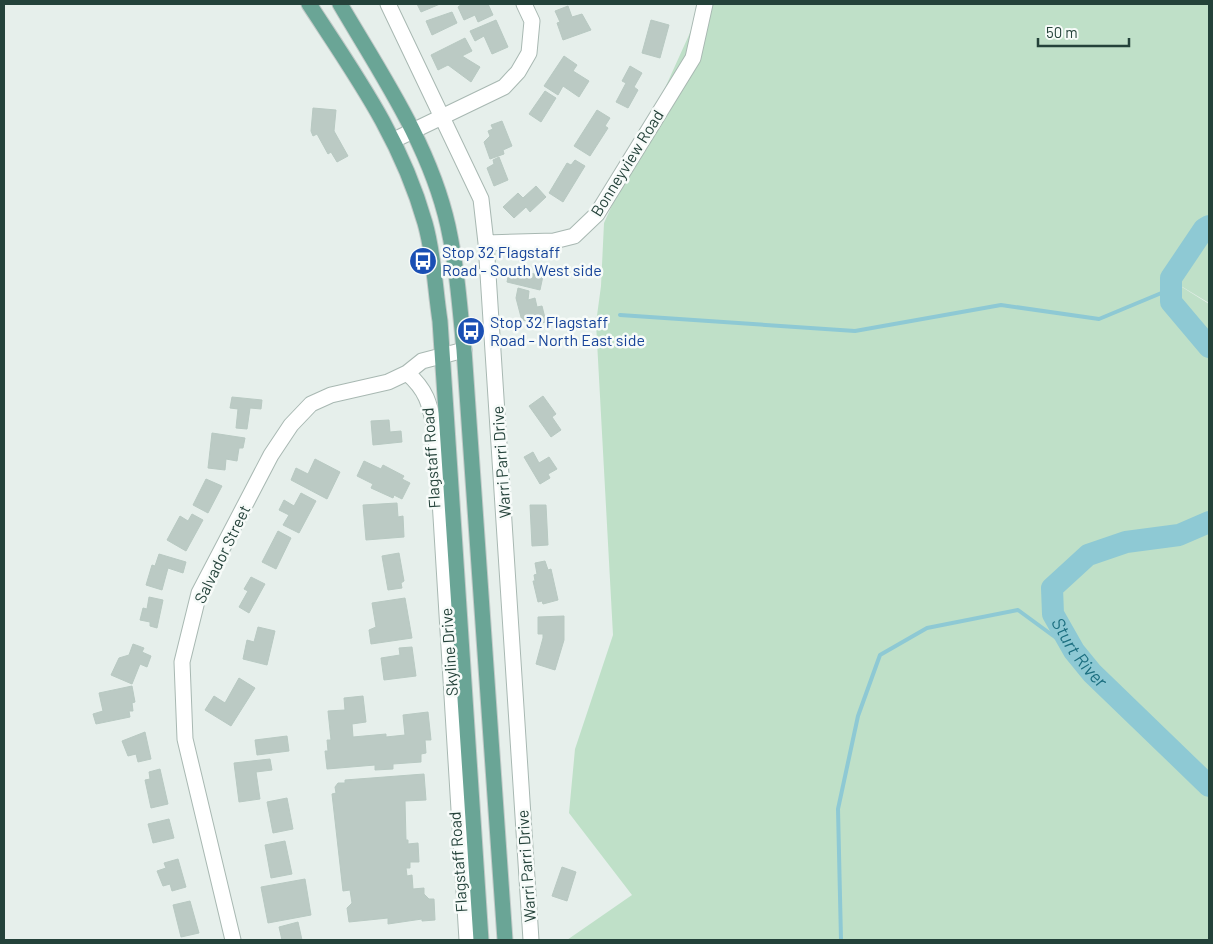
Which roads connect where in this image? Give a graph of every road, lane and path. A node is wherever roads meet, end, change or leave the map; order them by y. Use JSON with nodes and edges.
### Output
{"nodes":[{"id":1,"x":309,"y":4,"type":"edge"},
{"id":2,"x":340,"y":4,"type":"edge"},
{"id":3,"x":388,"y":4,"type":"edge"},
{"id":4,"x":524,"y":4,"type":"edge"},
{"id":5,"x":704,"y":4,"type":"edge"},
{"id":6,"x":444,"y":117,"type":"junction"},
{"id":7,"x":413,"y":132,"type":"junction"},
{"id":8,"x":394,"y":140,"type":"junction"},
{"id":9,"x":486,"y":243,"type":"junction"},
{"id":10,"x":464,"y":350,"type":"junction"},
{"id":11,"x":442,"y":355,"type":"junction"},
{"id":12,"x":407,"y":373,"type":"junction"},
{"id":13,"x":233,"y":940,"type":"edge"},
{"id":14,"x":467,"y":940,"type":"edge"},
{"id":15,"x":481,"y":940,"type":"edge"},
{"id":16,"x":505,"y":940,"type":"edge"},
{"id":17,"x":531,"y":940,"type":"edge"}],
"edges":[{"from":1,"to":8,"type":"main road","name":"Flagstaff Road"},
{"from":2,"to":7,"type":"main road"},
{"from":3,"to":6,"type":"street","name":"Warri Parri Drive"},
{"from":4,"to":6,"type":"street"},
{"from":5,"to":9,"type":"street","name":"Bonneyview Road"},
{"from":6,"to":7,"type":"street"},
{"from":6,"to":9,"type":"street","name":"Warri Parri Drive"},
{"from":7,"to":8,"type":"street"},
{"from":7,"to":10,"type":"main road"},
{"from":8,"to":11,"type":"main road","name":"Flagstaff Road"},
{"from":9,"to":17,"type":"street","name":"Warri Parri Drive"},
{"from":10,"to":11,"type":"street","name":"Salvador Street"},
{"from":10,"to":16,"type":"main road"},
{"from":11,"to":12,"type":"street","name":"Salvador Street"},
{"from":11,"to":15,"type":"main road","name":"Flagstaff Road"},
{"from":12,"to":13,"type":"street","name":"Salvador Street"},
{"from":12,"to":14,"type":"street","name":"Skyline Drive"}]}
